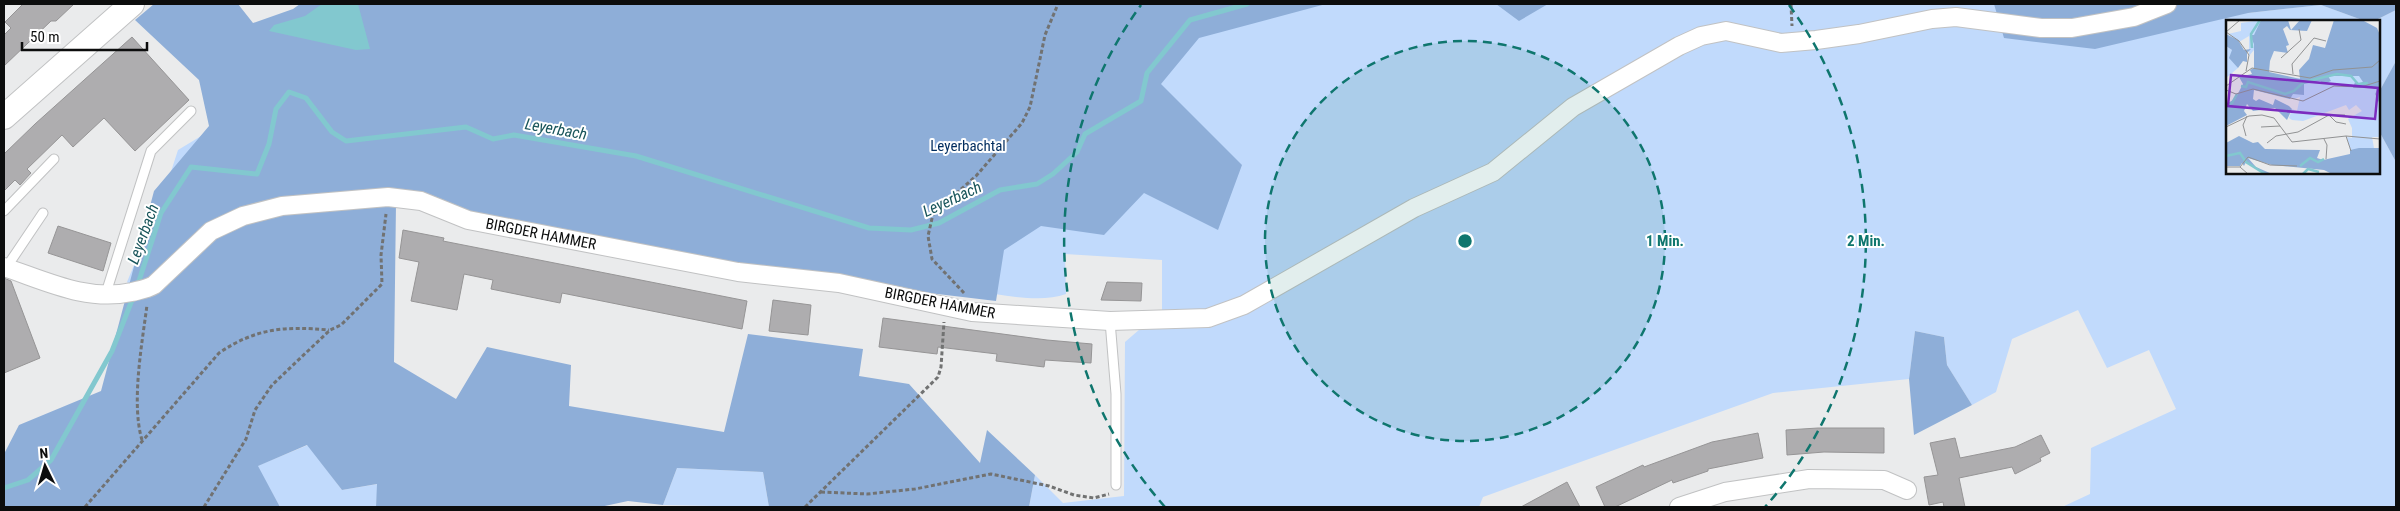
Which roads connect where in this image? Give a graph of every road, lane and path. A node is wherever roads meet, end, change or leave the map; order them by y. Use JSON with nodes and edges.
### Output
{"nodes":[{"id":1,"x":132,"y":4,"type":"edge"},
{"id":2,"x":1058,"y":4,"type":"edge"},
{"id":3,"x":1791,"y":4,"type":"edge"},
{"id":4,"x":2166,"y":4,"type":"edge"},
{"id":5,"x":1793,"y":42,"type":"junction"},
{"id":6,"x":191,"y":111,"type":"dead end"},
{"id":7,"x":4,"y":117,"type":"edge"},
{"id":8,"x":54,"y":159,"type":"dead end"},
{"id":9,"x":388,"y":197,"type":"junction"},
{"id":10,"x":4,"y":210,"type":"edge"},
{"id":11,"x":43,"y":213,"type":"dead end"},
{"id":12,"x":5,"y":267,"type":"edge"},
{"id":13,"x":149,"y":289,"type":"junction"},
{"id":14,"x":966,"y":295,"type":"dead end"},
{"id":15,"x":110,"y":296,"type":"junction"},
{"id":16,"x":945,"y":307,"type":"junction"},
{"id":17,"x":1110,"y":321,"type":"junction"},
{"id":18,"x":330,"y":330,"type":"junction"},
{"id":19,"x":142,"y":441,"type":"junction"},
{"id":20,"x":1116,"y":485,"type":"joint"},
{"id":21,"x":1907,"y":490,"type":"dead end"},
{"id":22,"x":821,"y":492,"type":"junction"},
{"id":23,"x":85,"y":507,"type":"edge"},
{"id":24,"x":204,"y":507,"type":"edge"},
{"id":25,"x":805,"y":507,"type":"edge"},
{"id":26,"x":1679,"y":507,"type":"edge"}],
"edges":[{"from":1,"to":7,"type":"main road"},
{"from":2,"to":14,"type":"path"},
{"from":3,"to":5,"type":"path"},
{"from":4,"to":5,"type":"street","name":"BIRGDER HAMMER"},
{"from":5,"to":17,"type":"street","name":"BIRGDER HAMMER"},
{"from":6,"to":15,"type":"lane"},
{"from":8,"to":10,"type":"lane"},
{"from":9,"to":13,"type":"street","name":"BIRGDER HAMMER"},
{"from":9,"to":16,"type":"street","name":"BIRGDER HAMMER"},
{"from":9,"to":18,"type":"path"},
{"from":11,"to":12,"type":"lane"},
{"from":12,"to":15,"type":"street","name":"BIRGDER HAMMER"},
{"from":13,"to":15,"type":"street","name":"BIRGDER HAMMER"},
{"from":13,"to":19,"type":"path"},
{"from":16,"to":17,"type":"street","name":"BIRGDER HAMMER"},
{"from":16,"to":22,"type":"path"},
{"from":17,"to":20,"type":"lane"},
{"from":18,"to":19,"type":"path"},
{"from":18,"to":24,"type":"path"},
{"from":19,"to":23,"type":"path"},
{"from":20,"to":22,"type":"path"},
{"from":21,"to":26,"type":"street"},
{"from":22,"to":25,"type":"path"}]}
